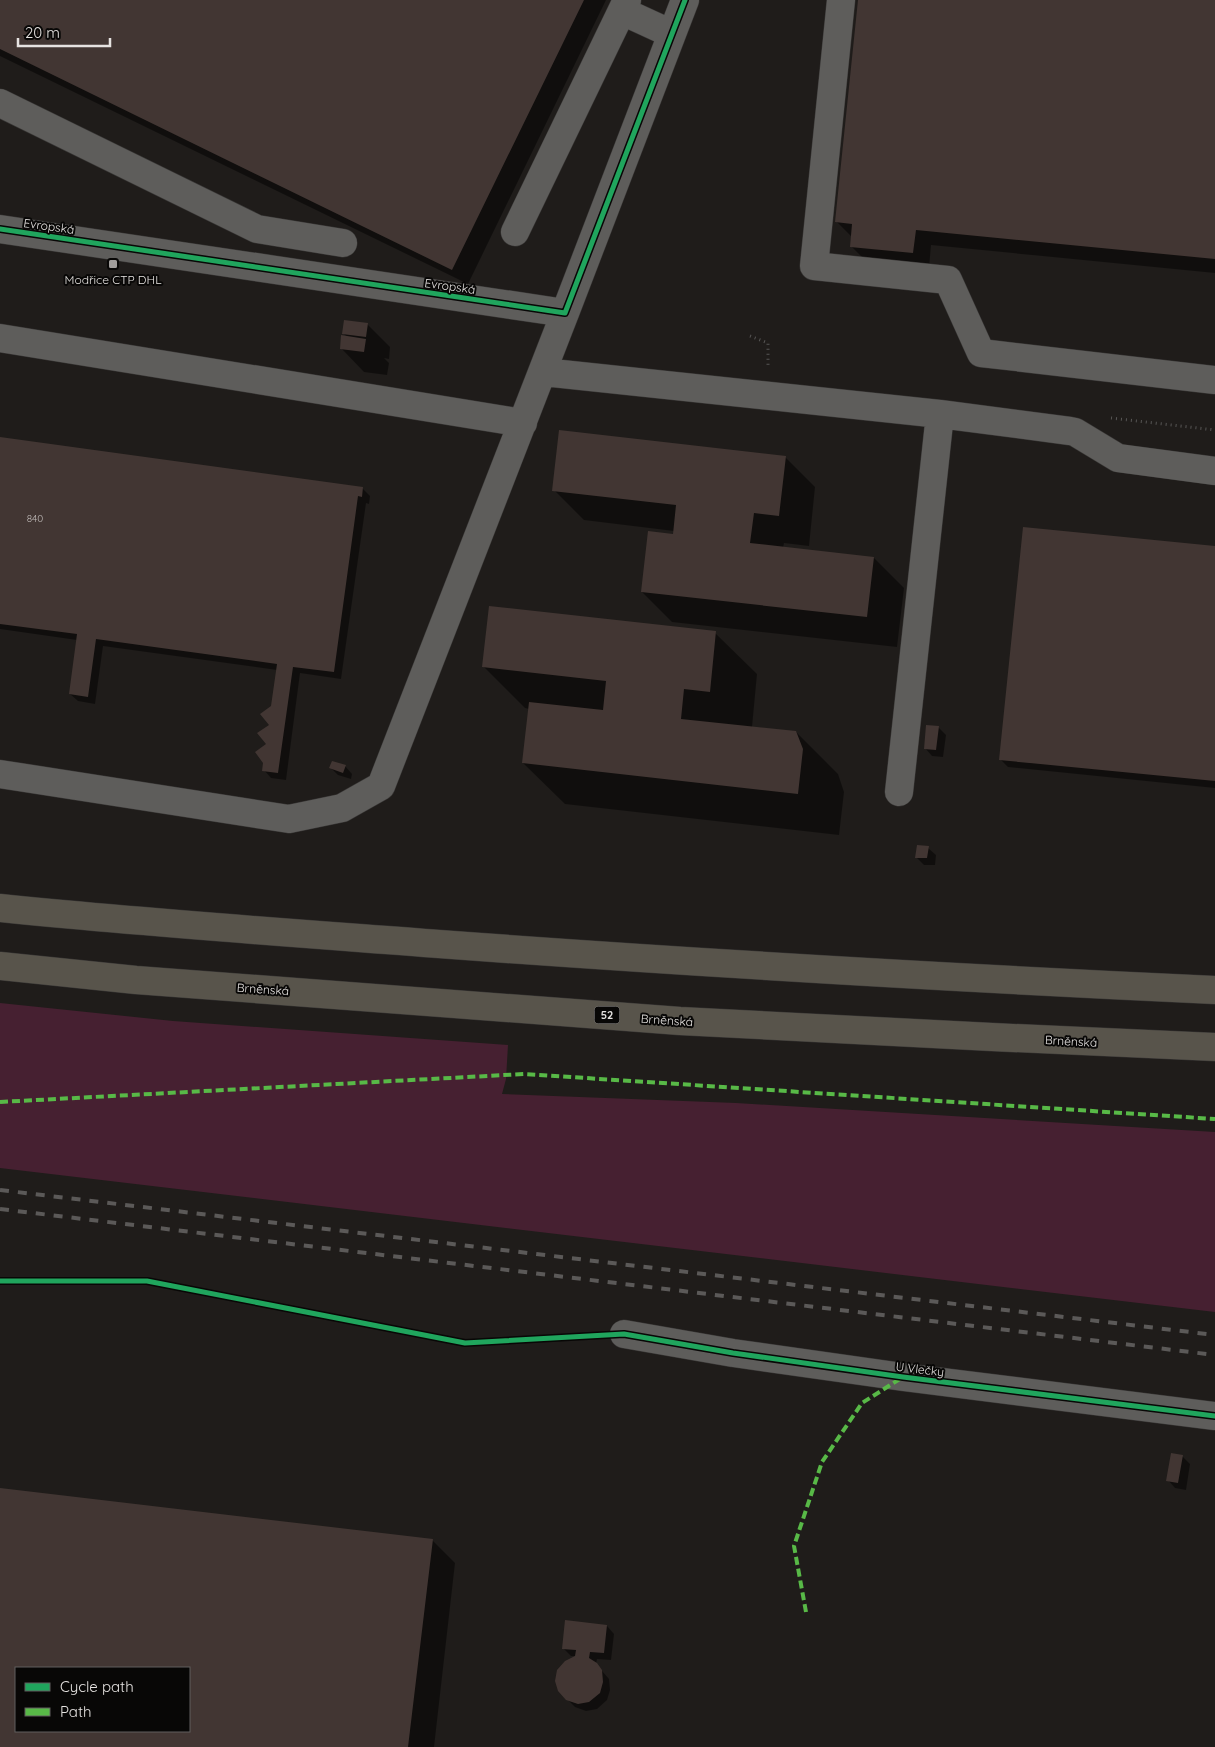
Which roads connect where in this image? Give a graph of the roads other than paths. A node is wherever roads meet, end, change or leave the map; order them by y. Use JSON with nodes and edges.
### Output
{"nodes":[{"id":1,"x":685,"y":0,"type":"edge"},
{"id":2,"x":841,"y":0,"type":"edge"},
{"id":3,"x":624,"y":6,"type":"edge"},
{"id":4,"x":672,"y":34,"type":"junction"},
{"id":5,"x":0,"y":103,"type":"edge"},
{"id":6,"x":0,"y":229,"type":"edge"},
{"id":7,"x":515,"y":232,"type":"dead end"},
{"id":8,"x":343,"y":243,"type":"dead end"},
{"id":9,"x":565,"y":313,"type":"junction"},
{"id":10,"x":0,"y":338,"type":"edge"},
{"id":11,"x":543,"y":372,"type":"junction"},
{"id":12,"x":1215,"y":380,"type":"edge"},
{"id":13,"x":940,"y":414,"type":"junction"},
{"id":14,"x":523,"y":423,"type":"junction"},
{"id":15,"x":1215,"y":471,"type":"edge"},
{"id":16,"x":0,"y":774,"type":"edge"},
{"id":17,"x":899,"y":792,"type":"dead end"},
{"id":18,"x":0,"y":908,"type":"edge"},
{"id":19,"x":0,"y":966,"type":"edge"},
{"id":20,"x":1215,"y":990,"type":"edge"},
{"id":21,"x":1215,"y":1047,"type":"edge"},
{"id":22,"x":624,"y":1334,"type":"dead end"},
{"id":23,"x":1215,"y":1416,"type":"edge"}],
"edges":[{"from":1,"to":4,"type":"street"},
{"from":2,"to":12,"type":"street"},
{"from":3,"to":4,"type":"street"},
{"from":3,"to":7,"type":"street"},
{"from":4,"to":9,"type":"street"},
{"from":5,"to":8,"type":"street"},
{"from":6,"to":9,"type":"street","name":"Evropská"},
{"from":9,"to":11,"type":"street"},
{"from":10,"to":14,"type":"street"},
{"from":11,"to":13,"type":"street"},
{"from":11,"to":14,"type":"street"},
{"from":13,"to":15,"type":"street"},
{"from":13,"to":17,"type":"street"},
{"from":14,"to":16,"type":"street"},
{"from":18,"to":20,"type":"highway"},
{"from":19,"to":21,"type":"highway","name":"Brněnská","number":"52"},
{"from":22,"to":23,"type":"street","name":"U Vlečky"}]}
